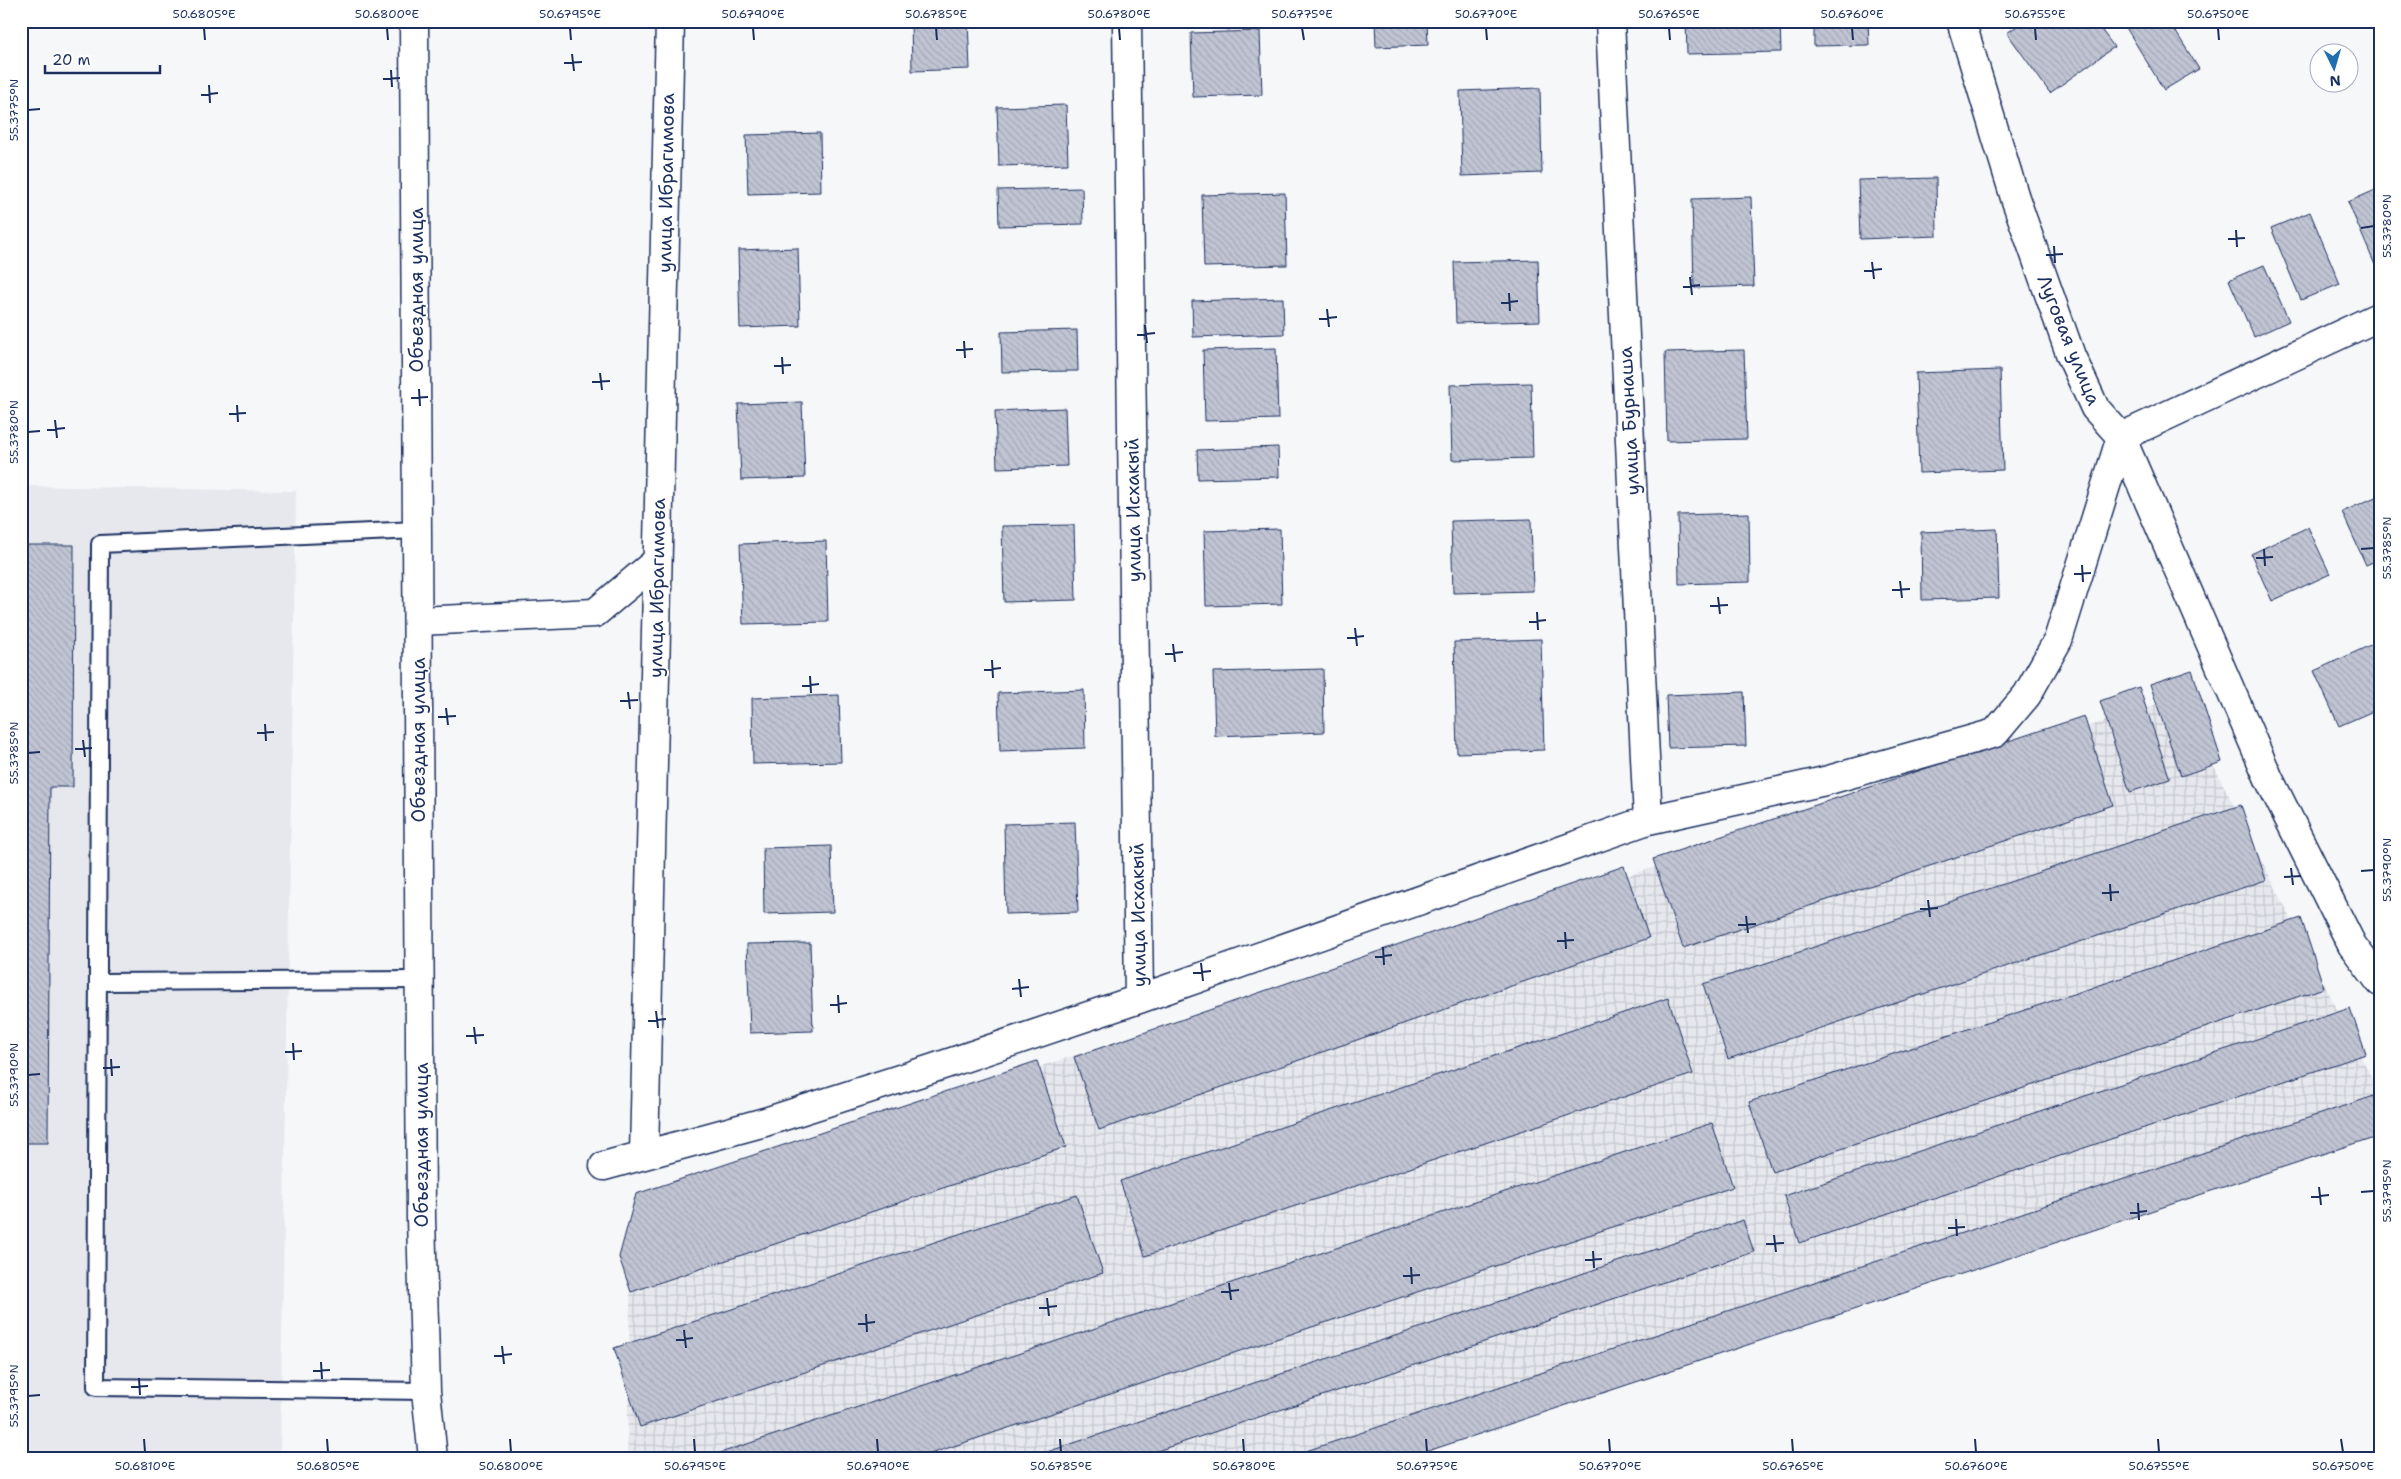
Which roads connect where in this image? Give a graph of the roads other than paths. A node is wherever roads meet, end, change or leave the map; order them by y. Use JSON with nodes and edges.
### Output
{"nodes":[{"id":1,"x":414,"y":21,"type":"edge"},
{"id":2,"x":670,"y":21,"type":"edge"},
{"id":3,"x":1127,"y":21,"type":"edge"},
{"id":4,"x":1610,"y":21,"type":"edge"},
{"id":5,"x":1961,"y":21,"type":"edge"},
{"id":6,"x":2380,"y":316,"type":"edge"},
{"id":7,"x":2121,"y":437,"type":"junction"},
{"id":8,"x":417,"y":530,"type":"junction"},
{"id":9,"x":657,"y":561,"type":"junction"},
{"id":10,"x":418,"y":621,"type":"junction"},
{"id":11,"x":1648,"y":820,"type":"junction"},
{"id":12,"x":419,"y":980,"type":"junction"},
{"id":13,"x":98,"y":982,"type":"junction"},
{"id":14,"x":2380,"y":982,"type":"edge"},
{"id":15,"x":1139,"y":1000,"type":"junction"},
{"id":16,"x":644,"y":1155,"type":"junction"},
{"id":17,"x":604,"y":1166,"type":"dead end"},
{"id":18,"x":426,"y":1391,"type":"junction"},
{"id":19,"x":433,"y":1458,"type":"edge"}],
"edges":[{"from":1,"to":8,"type":"street","name":"Объездная улица"},
{"from":2,"to":9,"type":"street","name":"улица Ибрагимова"},
{"from":3,"to":15,"type":"street","name":"улица Исхакый"},
{"from":4,"to":11,"type":"street","name":"улица Бурнаша"},
{"from":5,"to":7,"type":"street","name":"Луговая улица"},
{"from":6,"to":7,"type":"street"},
{"from":7,"to":11,"type":"street"},
{"from":7,"to":14,"type":"street","name":"Луговая улица"},
{"from":8,"to":10,"type":"street","name":"Объездная улица"},
{"from":8,"to":13,"type":"lane"},
{"from":9,"to":10,"type":"street"},
{"from":9,"to":16,"type":"street","name":"улица Ибрагимова"},
{"from":10,"to":12,"type":"street","name":"Объездная улица"},
{"from":11,"to":15,"type":"street"},
{"from":12,"to":13,"type":"lane"},
{"from":12,"to":18,"type":"street","name":"Объездная улица"},
{"from":13,"to":18,"type":"lane"},
{"from":15,"to":16,"type":"street"},
{"from":16,"to":17,"type":"street"},
{"from":18,"to":19,"type":"street","name":"Объездная улица"}]}
